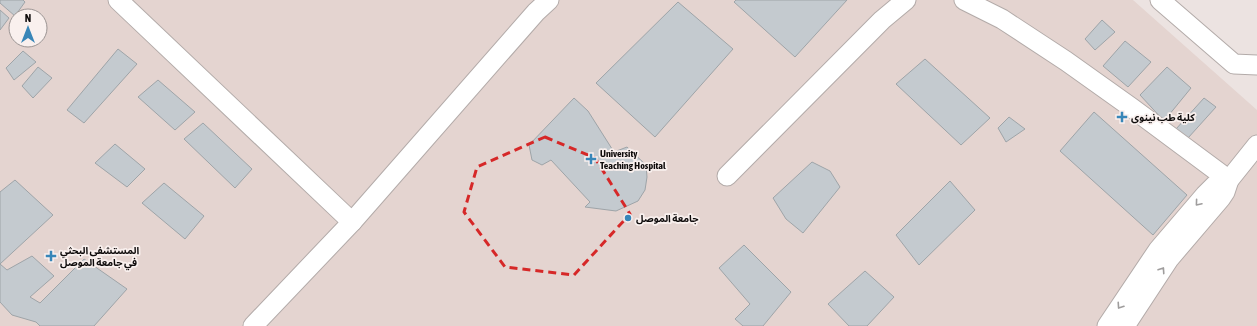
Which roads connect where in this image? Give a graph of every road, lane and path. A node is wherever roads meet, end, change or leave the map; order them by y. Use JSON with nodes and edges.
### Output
{"nodes":[{"id":1,"x":118,"y":0,"type":"edge"},
{"id":2,"x":549,"y":0,"type":"edge"},
{"id":3,"x":906,"y":0,"type":"edge"},
{"id":4,"x":964,"y":0,"type":"edge"},
{"id":5,"x":1160,"y":0,"type":"edge"},
{"id":6,"x":1257,"y":65,"type":"edge"},
{"id":7,"x":1257,"y":144,"type":"edge"},
{"id":8,"x":727,"y":176,"type":"dead end"},
{"id":9,"x":1228,"y":180,"type":"junction"},
{"id":10,"x":352,"y":222,"type":"junction"},
{"id":11,"x":253,"y":326,"type":"edge"},
{"id":12,"x":1107,"y":326,"type":"edge"},
{"id":13,"x":1124,"y":326,"type":"edge"}],
"edges":[{"from":1,"to":10,"type":"lane"},
{"from":2,"to":10,"type":"lane"},
{"from":3,"to":8,"type":"lane"},
{"from":4,"to":9,"type":"lane"},
{"from":5,"to":6,"type":"lane"},
{"from":7,"to":9,"type":"lane"},
{"from":9,"to":12,"type":"lane","one_way":true},
{"from":13,"to":9,"type":"lane","one_way":true},
{"from":10,"to":11,"type":"lane"}]}
